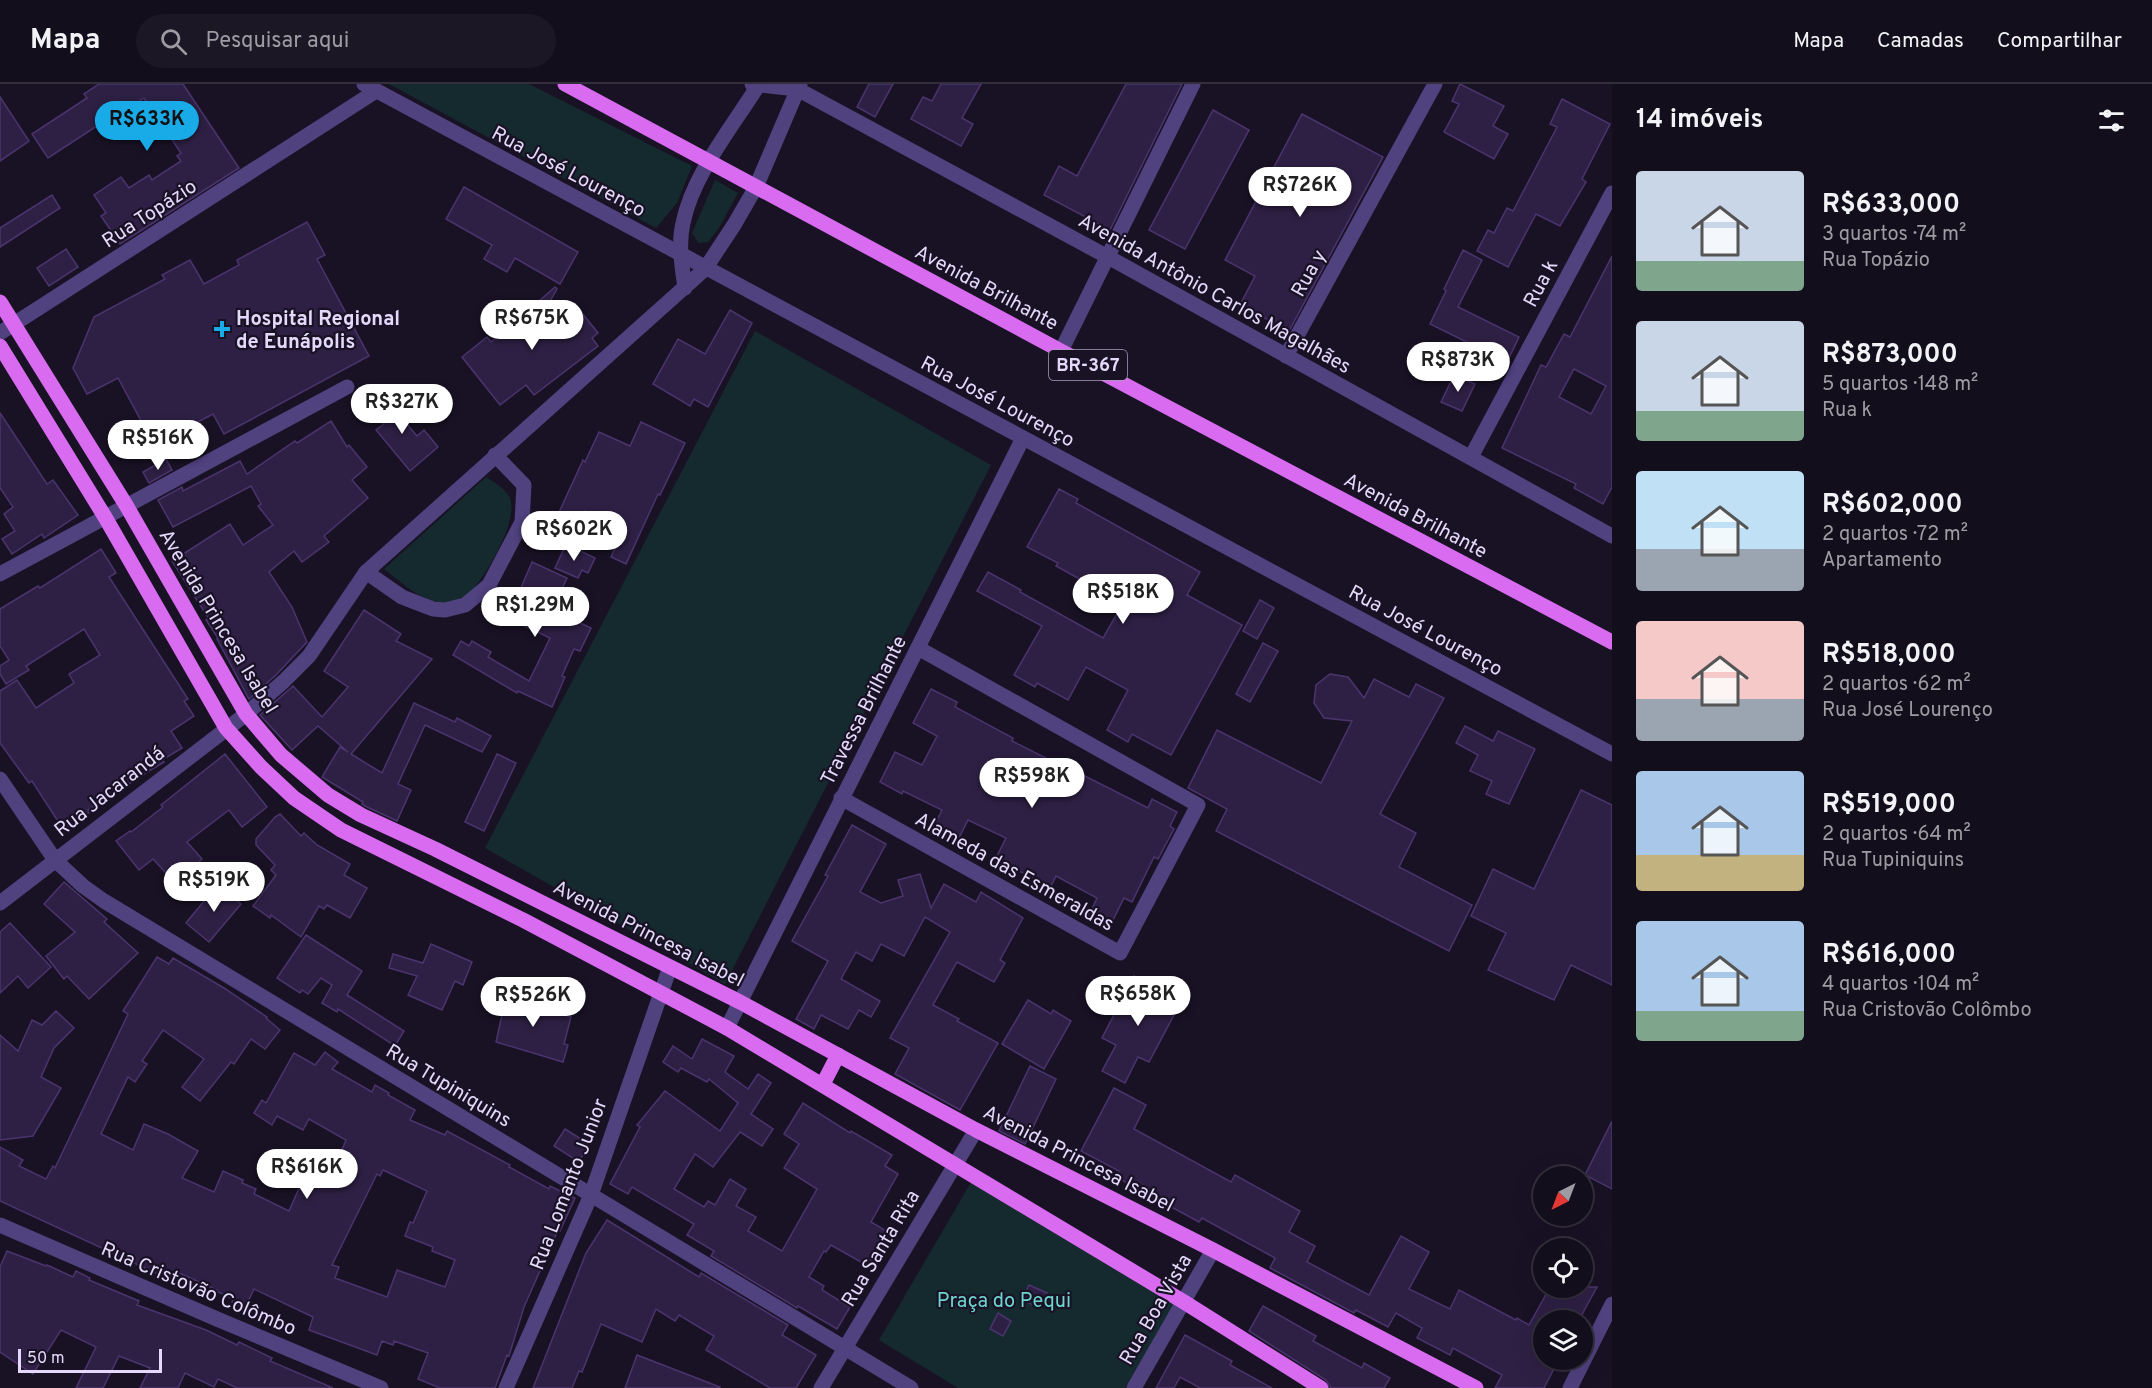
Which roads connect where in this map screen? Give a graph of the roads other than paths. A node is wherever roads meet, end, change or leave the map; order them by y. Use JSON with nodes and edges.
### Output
{"nodes":[{"id":1,"x":566,"y":84,"type":"edge"},
{"id":2,"x":756,"y":84,"type":"edge"},
{"id":3,"x":1193,"y":84,"type":"edge"},
{"id":4,"x":1435,"y":84,"type":"edge"},
{"id":5,"x":366,"y":85,"type":"edge"},
{"id":6,"x":798,"y":86,"type":"edge"},
{"id":7,"x":710,"y":162,"type":"junction"},
{"id":8,"x":756,"y":186,"type":"junction"},
{"id":9,"x":1612,"y":193,"type":"edge"},
{"id":10,"x":681,"y":256,"type":"junction"},
{"id":11,"x":1108,"y":257,"type":"junction"},
{"id":12,"x":705,"y":269,"type":"junction"},
{"id":13,"x":685,"y":288,"type":"junction"},
{"id":14,"x":0,"y":302,"type":"edge"},
{"id":15,"x":14,"y":325,"type":"junction"},
{"id":16,"x":0,"y":333,"type":"edge"},
{"id":17,"x":0,"y":346,"type":"edge"},
{"id":18,"x":1061,"y":351,"type":"junction"},
{"id":19,"x":1286,"y":356,"type":"junction"},
{"id":20,"x":347,"y":387,"type":"dead end"},
{"id":21,"x":1023,"y":438,"type":"junction"},
{"id":22,"x":495,"y":455,"type":"junction"},
{"id":23,"x":1471,"y":457,"type":"junction"},
{"id":24,"x":126,"y":505,"type":"junction"},
{"id":25,"x":105,"y":517,"type":"junction"},
{"id":26,"x":1612,"y":536,"type":"edge"},
{"id":27,"x":366,"y":572,"type":"junction"},
{"id":28,"x":0,"y":574,"type":"edge"},
{"id":29,"x":1610,"y":637,"type":"edge"},
{"id":30,"x":918,"y":648,"type":"junction"},
{"id":31,"x":246,"y":714,"type":"junction"},
{"id":32,"x":226,"y":728,"type":"junction"},
{"id":33,"x":1612,"y":754,"type":"edge"},
{"id":34,"x":0,"y":779,"type":"edge"},
{"id":35,"x":841,"y":798,"type":"junction"},
{"id":36,"x":55,"y":860,"type":"junction"},
{"id":37,"x":0,"y":903,"type":"edge"},
{"id":38,"x":670,"y":967,"type":"junction"},
{"id":39,"x":660,"y":993,"type":"junction"},
{"id":40,"x":740,"y":1002,"type":"junction"},
{"id":41,"x":727,"y":1028,"type":"junction"},
{"id":42,"x":838,"y":1055,"type":"junction"},
{"id":43,"x":823,"y":1084,"type":"junction"},
{"id":44,"x":976,"y":1130,"type":"junction"},
{"id":45,"x":956,"y":1164,"type":"junction"},
{"id":46,"x":591,"y":1195,"type":"junction"},
{"id":47,"x":0,"y":1225,"type":"edge"},
{"id":48,"x":1213,"y":1250,"type":"junction"},
{"id":49,"x":1184,"y":1302,"type":"junction"},
{"id":50,"x":1612,"y":1304,"type":"edge"},
{"id":51,"x":844,"y":1347,"type":"junction"},
{"id":52,"x":381,"y":1388,"type":"edge"},
{"id":53,"x":506,"y":1388,"type":"edge"},
{"id":54,"x":820,"y":1388,"type":"edge"},
{"id":55,"x":911,"y":1388,"type":"edge"},
{"id":56,"x":1134,"y":1388,"type":"edge"},
{"id":57,"x":1321,"y":1388,"type":"edge"},
{"id":58,"x":1476,"y":1388,"type":"edge"},
{"id":59,"x":1569,"y":1388,"type":"edge"}],
"edges":[{"from":1,"to":7,"type":"main road","name":"Avenida Brilhante","number":"BR-367"},
{"from":2,"to":6,"type":"street"},
{"from":2,"to":7,"type":"street"},
{"from":3,"to":11,"type":"street"},
{"from":4,"to":19,"type":"street","name":"Rua y"},
{"from":5,"to":10,"type":"street","name":"Rua José Lourenço"},
{"from":5,"to":15,"type":"street","name":"Rua Topázio"},
{"from":6,"to":8,"type":"street","name":"Rua Jacarandá"},
{"from":6,"to":11,"type":"street","name":"Avenida Antônio Carlos Magalhães"},
{"from":7,"to":8,"type":"main road","name":"Avenida Brilhante","number":"BR-367"},
{"from":7,"to":10,"type":"street"},
{"from":8,"to":12,"type":"street","name":"Rua Jacarandá"},
{"from":8,"to":18,"type":"main road","name":"Avenida Brilhante","number":"BR-367"},
{"from":9,"to":23,"type":"street","name":"Rua k"},
{"from":10,"to":12,"type":"street","name":"Rua José Lourenço"},
{"from":10,"to":13,"type":"street"},
{"from":11,"to":18,"type":"street"},
{"from":11,"to":19,"type":"street","name":"Avenida Antônio Carlos Magalhães"},
{"from":12,"to":13,"type":"street","name":"Rua Jacarandá"},
{"from":12,"to":21,"type":"street","name":"Rua José Lourenço"},
{"from":13,"to":22,"type":"street","name":"Rua Jacarandá"},
{"from":14,"to":15,"type":"main road","name":"Avenida Princesa Isabel"},
{"from":15,"to":16,"type":"street","name":"Rua Topázio"},
{"from":15,"to":24,"type":"main road","name":"Avenida Princesa Isabel"},
{"from":17,"to":25,"type":"main road"},
{"from":18,"to":29,"type":"main road","name":"Avenida Brilhante","number":"BR-367"},
{"from":19,"to":23,"type":"street","name":"Avenida Antônio Carlos Magalhães"},
{"from":20,"to":24,"type":"street"},
{"from":21,"to":30,"type":"street","name":"Travessa Brilhante"},
{"from":21,"to":33,"type":"street","name":"Rua José Lourenço"},
{"from":22,"to":27,"type":"street","name":"Rua Jacarandá"},
{"from":22,"to":27,"type":"street"},
{"from":23,"to":26,"type":"street","name":"Avenida Antônio Carlos Magalhães"},
{"from":24,"to":25,"type":"street"},
{"from":24,"to":31,"type":"main road","name":"Avenida Princesa Isabel"},
{"from":25,"to":28,"type":"street"},
{"from":25,"to":32,"type":"main road"},
{"from":27,"to":31,"type":"street","name":"Rua Jacarandá"},
{"from":30,"to":35,"type":"street","name":"Travessa Brilhante"},
{"from":30,"to":35,"type":"street","name":"Alameda das Esmeraldas"},
{"from":31,"to":32,"type":"street","name":"Rua Jacarandá"},
{"from":31,"to":38,"type":"main road","name":"Avenida Princesa Isabel"},
{"from":32,"to":36,"type":"street","name":"Rua Jacarandá"},
{"from":32,"to":39,"type":"main road"},
{"from":34,"to":36,"type":"street","name":"Rua Tupiniquins"},
{"from":35,"to":40,"type":"street","name":"Travessa Brilhante"},
{"from":36,"to":37,"type":"street","name":"Rua Jacarandá"},
{"from":36,"to":46,"type":"street","name":"Rua Tupiniquins"},
{"from":38,"to":39,"type":"street","name":"Rua Lomanto Junior"},
{"from":38,"to":40,"type":"main road","name":"Avenida Princesa Isabel"},
{"from":39,"to":41,"type":"main road"},
{"from":39,"to":46,"type":"street","name":"Rua Lomanto Junior"},
{"from":40,"to":41,"type":"street","name":"Travessa Brilhante"},
{"from":40,"to":42,"type":"main road","name":"Avenida Princesa Isabel"},
{"from":41,"to":43,"type":"main road"},
{"from":42,"to":43,"type":"main road"},
{"from":42,"to":44,"type":"main road","name":"Avenida Princesa Isabel"},
{"from":43,"to":45,"type":"main road"},
{"from":44,"to":45,"type":"street","name":"Rua Santa Rita"},
{"from":44,"to":48,"type":"main road","name":"Avenida Princesa Isabel"},
{"from":45,"to":49,"type":"main road"},
{"from":45,"to":51,"type":"street","name":"Rua Santa Rita"},
{"from":46,"to":51,"type":"street","name":"Rua Tupiniquins"},
{"from":46,"to":53,"type":"street","name":"Rua Lomanto Junior"},
{"from":47,"to":52,"type":"street","name":"Rua Cristovão Colômbo"},
{"from":48,"to":49,"type":"street","name":"Rua Boa Vista"},
{"from":48,"to":58,"type":"main road","name":"Avenida Princesa Isabel"},
{"from":49,"to":56,"type":"street","name":"Rua Boa Vista"},
{"from":49,"to":57,"type":"main road"},
{"from":50,"to":59,"type":"street"},
{"from":51,"to":54,"type":"street","name":"Rua Santa Rita"},
{"from":51,"to":55,"type":"street","name":"Rua Tupiniquins"}]}
